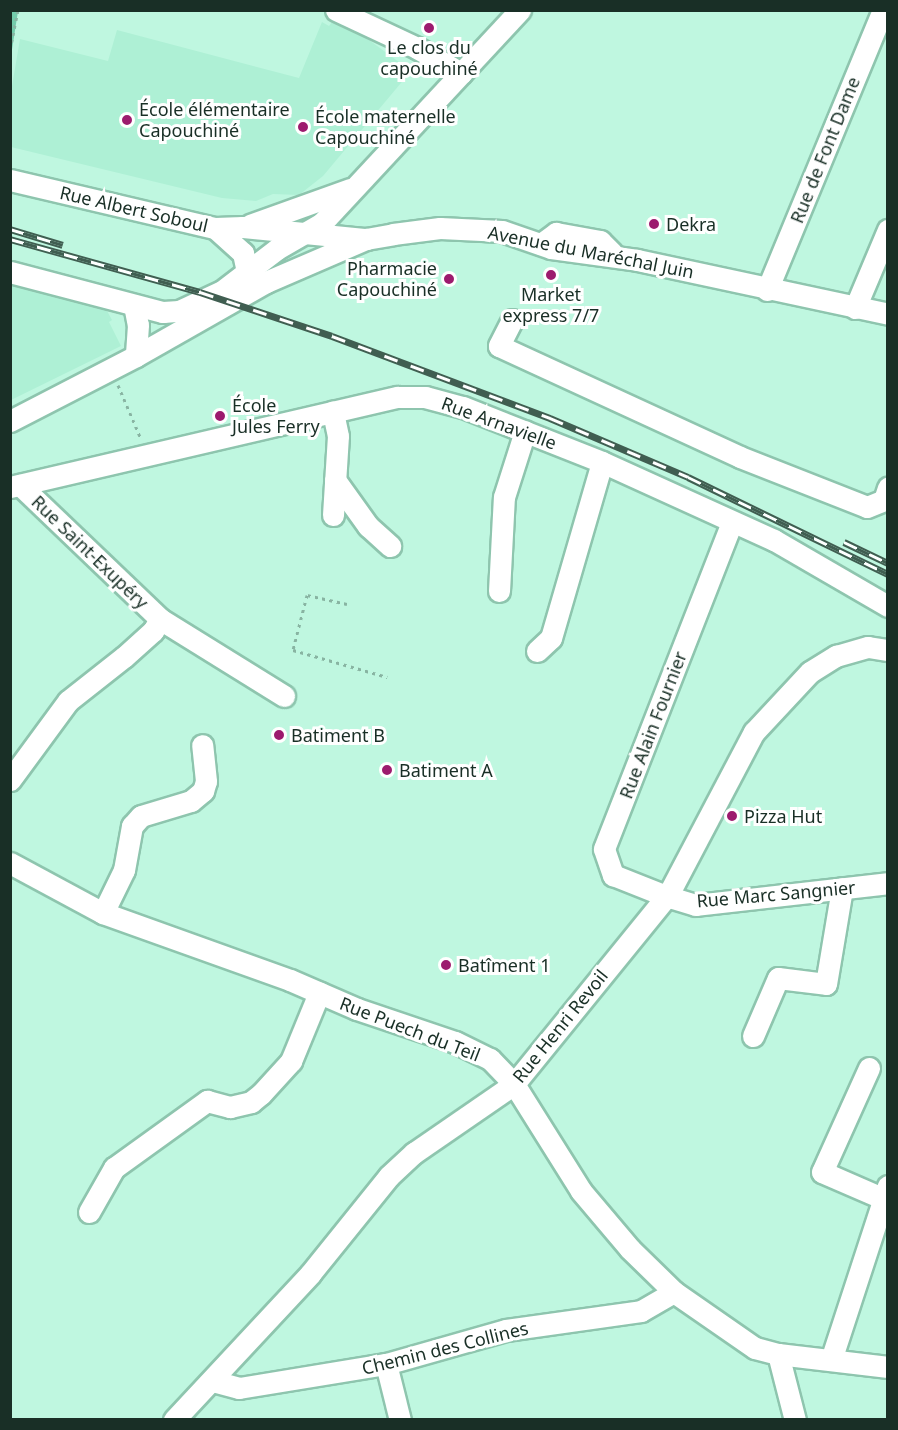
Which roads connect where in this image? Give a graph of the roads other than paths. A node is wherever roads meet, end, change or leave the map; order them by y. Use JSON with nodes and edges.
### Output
{"nodes":[{"id":1,"x":336,"y":10,"type":"edge"},
{"id":2,"x":520,"y":10,"type":"edge"},
{"id":3,"x":883,"y":10,"type":"edge"},
{"id":4,"x":461,"y":73,"type":"junction"},
{"id":5,"x":10,"y":180,"type":"edge"},
{"id":6,"x":351,"y":189,"type":"junction"},
{"id":7,"x":243,"y":227,"type":"junction"},
{"id":8,"x":215,"y":228,"type":"junction"},
{"id":9,"x":888,"y":230,"type":"edge"},
{"id":10,"x":294,"y":236,"type":"junction"},
{"id":11,"x":366,"y":239,"type":"junction"},
{"id":12,"x":295,"y":270,"type":"junction"},
{"id":13,"x":247,"y":272,"type":"junction"},
{"id":14,"x":10,"y":273,"type":"edge"},
{"id":15,"x":767,"y":290,"type":"junction"},
{"id":16,"x":222,"y":291,"type":"junction"},
{"id":17,"x":134,"y":305,"type":"junction"},
{"id":18,"x":855,"y":308,"type":"junction"},
{"id":19,"x":888,"y":314,"type":"edge"},
{"id":20,"x":512,"y":320,"type":"dead end"},
{"id":21,"x":136,"y":356,"type":"junction"},
{"id":22,"x":333,"y":412,"type":"junction"},
{"id":23,"x":10,"y":421,"type":"edge"},
{"id":24,"x":525,"y":431,"type":"junction"},
{"id":25,"x":602,"y":462,"type":"junction"},
{"id":26,"x":335,"y":480,"type":"junction"},
{"id":27,"x":15,"y":486,"type":"edge"},
{"id":28,"x":888,"y":489,"type":"edge"},
{"id":29,"x":333,"y":515,"type":"dead end"},
{"id":30,"x":732,"y":522,"type":"junction"},
{"id":31,"x":390,"y":546,"type":"dead end"},
{"id":32,"x":499,"y":591,"type":"dead end"},
{"id":33,"x":888,"y":606,"type":"edge"},
{"id":34,"x":160,"y":619,"type":"junction"},
{"id":35,"x":888,"y":650,"type":"edge"},
{"id":36,"x":537,"y":651,"type":"dead end"},
{"id":37,"x":284,"y":696,"type":"dead end"},
{"id":38,"x":202,"y":745,"type":"dead end"},
{"id":39,"x":10,"y":780,"type":"edge"},
{"id":40,"x":10,"y":863,"type":"edge"},
{"id":41,"x":888,"y":883,"type":"edge"},
{"id":42,"x":842,"y":888,"type":"junction"},
{"id":43,"x":666,"y":896,"type":"junction"},
{"id":44,"x":103,"y":913,"type":"junction"},
{"id":45,"x":319,"y":993,"type":"junction"},
{"id":46,"x":753,"y":1036,"type":"dead end"},
{"id":47,"x":870,"y":1068,"type":"dead end"},
{"id":48,"x":514,"y":1084,"type":"junction"},
{"id":49,"x":885,"y":1192,"type":"edge"},
{"id":50,"x":89,"y":1212,"type":"dead end"},
{"id":51,"x":674,"y":1292,"type":"junction"},
{"id":52,"x":778,"y":1354,"type":"junction"},
{"id":53,"x":831,"y":1360,"type":"junction"},
{"id":54,"x":386,"y":1364,"type":"junction"},
{"id":55,"x":888,"y":1367,"type":"edge"},
{"id":56,"x":213,"y":1381,"type":"junction"},
{"id":57,"x":174,"y":1419,"type":"edge"},
{"id":58,"x":400,"y":1419,"type":"edge"},
{"id":59,"x":795,"y":1419,"type":"edge"}],
"edges":[{"from":1,"to":4,"type":"street"},
{"from":2,"to":4,"type":"street"},
{"from":3,"to":15,"type":"street","name":"Rue de Font Dame"},
{"from":4,"to":6,"type":"street"},
{"from":5,"to":8,"type":"street","name":"Rue Albert Soboul"},
{"from":6,"to":7,"type":"street"},
{"from":6,"to":10,"type":"street"},
{"from":7,"to":8,"type":"street","name":"Rue Albert Soboul"},
{"from":7,"to":10,"type":"street","name":"Rue Albert Soboul"},
{"from":8,"to":13,"type":"street"},
{"from":9,"to":18,"type":"street"},
{"from":10,"to":11,"type":"street","name":"Rue Albert Soboul"},
{"from":10,"to":12,"type":"street"},
{"from":10,"to":13,"type":"street"},
{"from":11,"to":12,"type":"street","name":"Avenue du Maréchal Juin"},
{"from":11,"to":15,"type":"street","name":"Avenue du Maréchal Juin"},
{"from":12,"to":16,"type":"street"},
{"from":12,"to":21,"type":"street","name":"Avenue du Maréchal Juin"},
{"from":13,"to":16,"type":"street"},
{"from":14,"to":17,"type":"street"},
{"from":15,"to":18,"type":"street","name":"Avenue du Maréchal Juin"},
{"from":16,"to":17,"type":"street"},
{"from":17,"to":21,"type":"street"},
{"from":18,"to":19,"type":"street","name":"Avenue du Maréchal Juin"},
{"from":20,"to":28,"type":"street"},
{"from":21,"to":23,"type":"street","name":"Avenue du Maréchal Juin"},
{"from":22,"to":24,"type":"street","name":"Rue Arnavielle"},
{"from":22,"to":26,"type":"street"},
{"from":22,"to":27,"type":"street","name":"Rue Arnavielle"},
{"from":24,"to":25,"type":"street","name":"Rue Arnavielle"},
{"from":24,"to":32,"type":"street"},
{"from":25,"to":30,"type":"street","name":"Rue Arnavielle"},
{"from":25,"to":36,"type":"street"},
{"from":26,"to":29,"type":"street"},
{"from":26,"to":31,"type":"street"},
{"from":27,"to":34,"type":"street","name":"Rue Saint-Exupéry"},
{"from":30,"to":33,"type":"street","name":"Rue Arnavielle"},
{"from":30,"to":43,"type":"street","name":"Rue Alain Fournier"},
{"from":34,"to":37,"type":"street","name":"Rue Saint-Exupéry"},
{"from":34,"to":39,"type":"street","name":"Rue Saint-Exupéry"},
{"from":35,"to":43,"type":"street","name":"Rue Henri Revoil"},
{"from":38,"to":44,"type":"street"},
{"from":40,"to":44,"type":"street","name":"Rue Puech du Teil"},
{"from":41,"to":42,"type":"street","name":"Rue Marc Sangnier"},
{"from":42,"to":43,"type":"street","name":"Rue Marc Sangnier"},
{"from":42,"to":46,"type":"street"},
{"from":43,"to":48,"type":"street","name":"Rue Henri Revoil"},
{"from":44,"to":45,"type":"street","name":"Rue Puech du Teil"},
{"from":45,"to":48,"type":"street","name":"Rue Puech du Teil"},
{"from":45,"to":50,"type":"street"},
{"from":47,"to":49,"type":"street"},
{"from":48,"to":51,"type":"street","name":"Rue Puech du Teil"},
{"from":48,"to":56,"type":"street","name":"Rue Henri Revoil"},
{"from":49,"to":53,"type":"street"},
{"from":51,"to":52,"type":"street","name":"Rue Puech du Teil"},
{"from":51,"to":54,"type":"street","name":"Chemin des Collines"},
{"from":52,"to":53,"type":"street","name":"Rue Puech du Teil"},
{"from":52,"to":59,"type":"street"},
{"from":53,"to":55,"type":"street","name":"Rue Puech du Teil"},
{"from":54,"to":56,"type":"street","name":"Chemin des Collines"},
{"from":54,"to":58,"type":"street"},
{"from":56,"to":57,"type":"street","name":"Rue Henri Revoil"}]}
